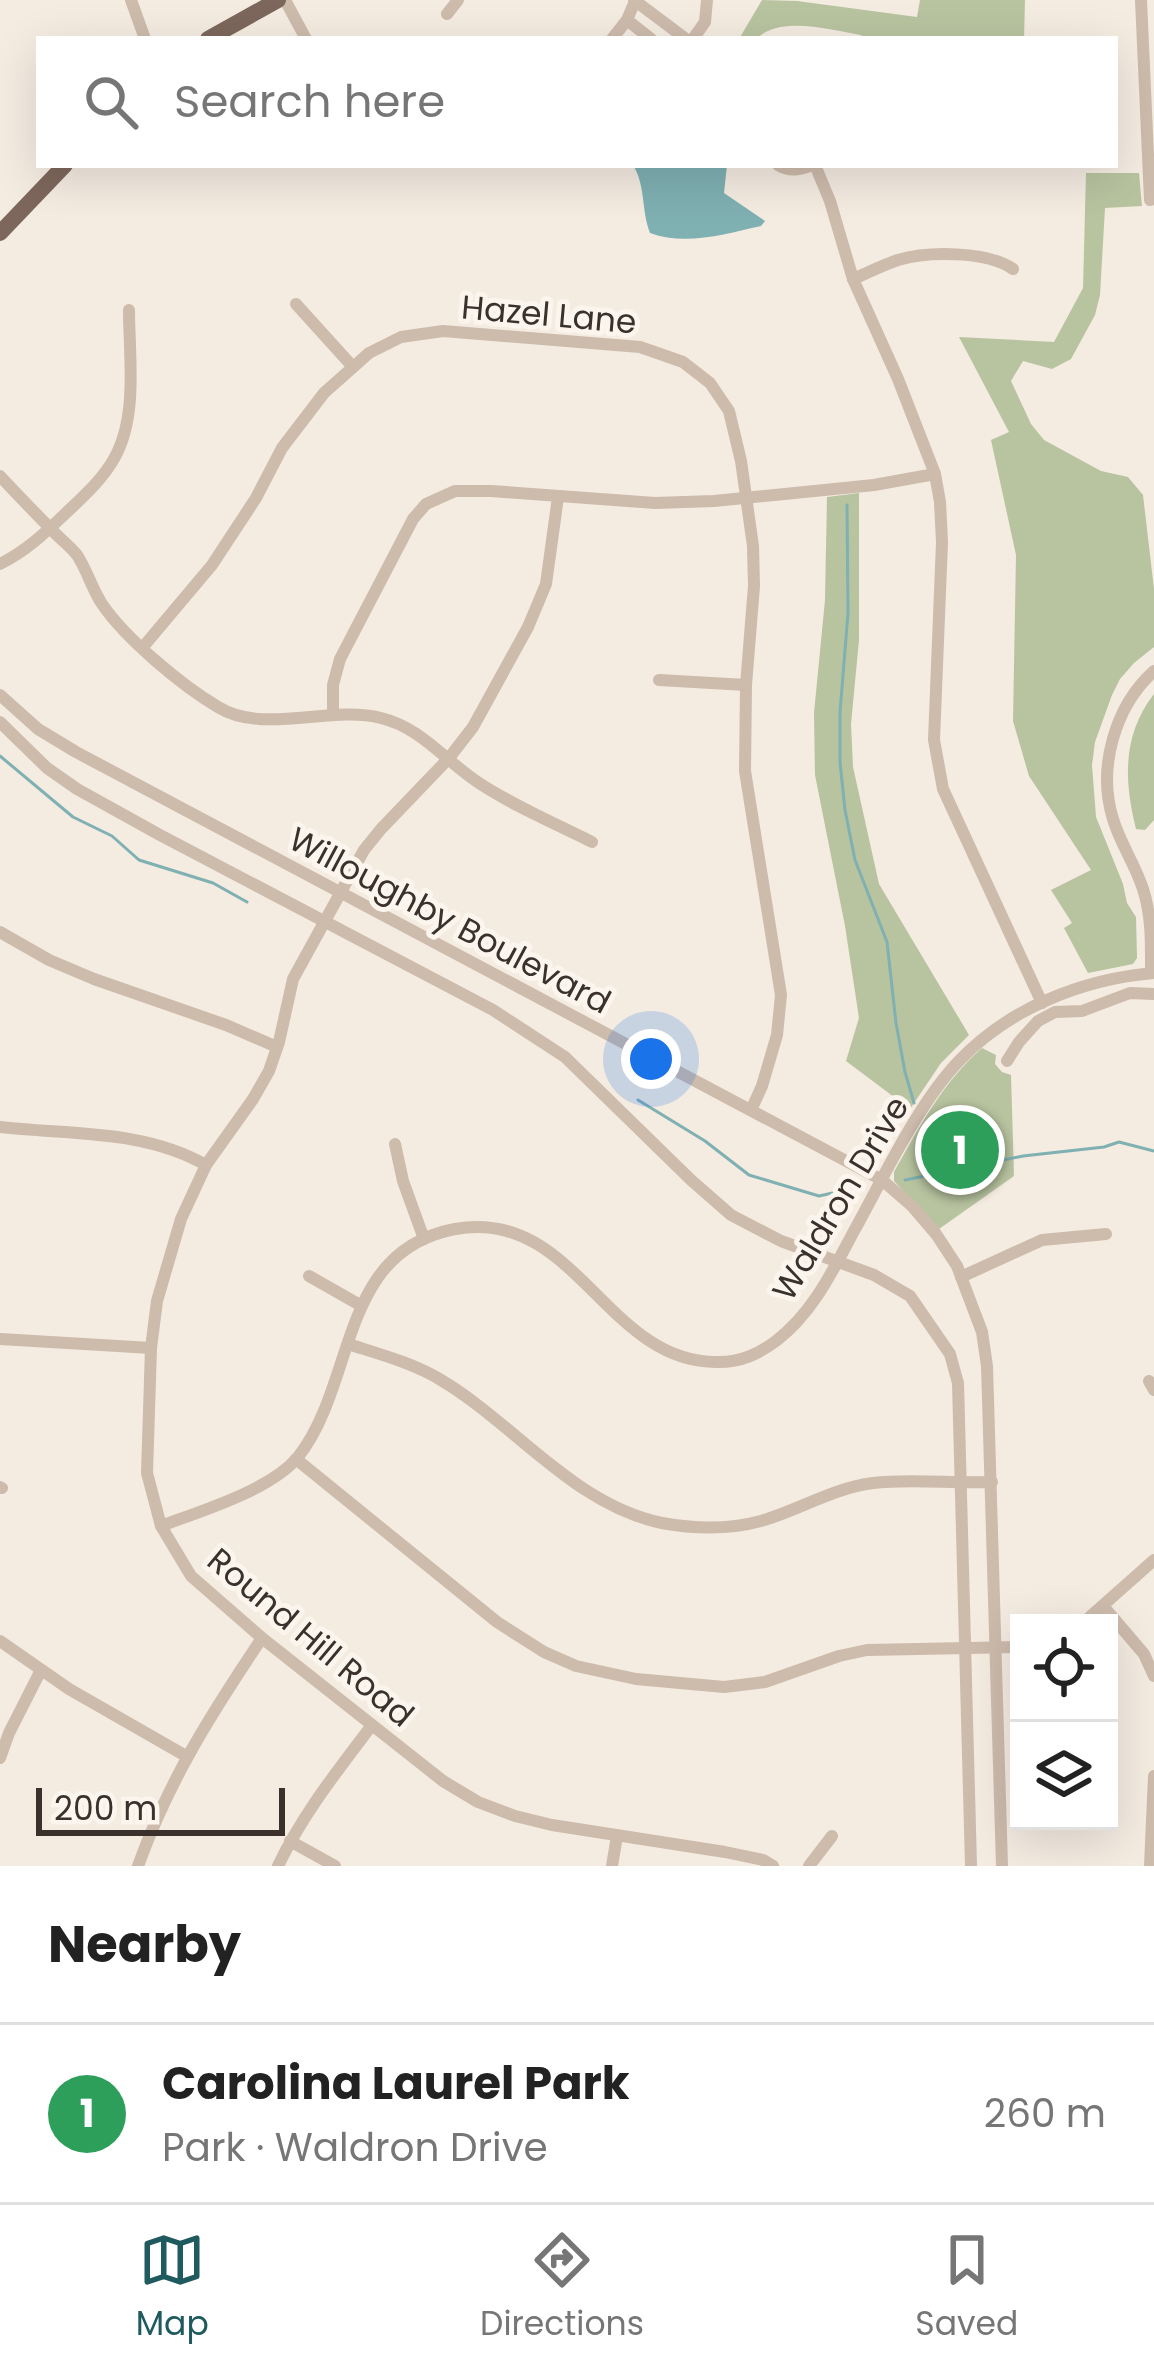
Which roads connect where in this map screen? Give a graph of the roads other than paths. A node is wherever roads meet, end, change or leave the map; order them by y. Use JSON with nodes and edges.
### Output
{"nodes":[{"id":1,"x":131,"y":0,"type":"edge"},
{"id":2,"x":282,"y":0,"type":"edge"},
{"id":3,"x":458,"y":0,"type":"edge"},
{"id":4,"x":707,"y":0,"type":"edge"},
{"id":5,"x":634,"y":1,"type":"edge"},
{"id":6,"x":1146,"y":8,"type":"edge"},
{"id":7,"x":447,"y":14,"type":"dead end"},
{"id":8,"x":627,"y":20,"type":"junction"},
{"id":9,"x":144,"y":36,"type":"edge"},
{"id":10,"x":214,"y":36,"type":"edge"},
{"id":11,"x":304,"y":36,"type":"edge"},
{"id":12,"x":614,"y":36,"type":"edge"},
{"id":13,"x":647,"y":36,"type":"edge"},
{"id":14,"x":686,"y":36,"type":"edge"},
{"id":15,"x":693,"y":36,"type":"edge"},
{"id":16,"x":62,"y":168,"type":"edge"},
{"id":17,"x":815,"y":168,"type":"edge"},
{"id":18,"x":1152,"y":200,"type":"edge"},
{"id":19,"x":0,"y":233,"type":"edge"},
{"id":20,"x":1013,"y":269,"type":"dead end"},
{"id":21,"x":853,"y":279,"type":"junction"},
{"id":22,"x":296,"y":304,"type":"dead end"},
{"id":23,"x":129,"y":310,"type":"dead end"},
{"id":24,"x":353,"y":367,"type":"junction"},
{"id":25,"x":935,"y":474,"type":"junction"},
{"id":26,"x":0,"y":476,"type":"edge"},
{"id":27,"x":558,"y":496,"type":"junction"},
{"id":28,"x":746,"y":497,"type":"junction"},
{"id":29,"x":50,"y":529,"type":"junction"},
{"id":30,"x":0,"y":564,"type":"edge"},
{"id":31,"x":143,"y":647,"type":"junction"},
{"id":32,"x":1154,"y":671,"type":"edge"},
{"id":33,"x":659,"y":680,"type":"dead end"},
{"id":34,"x":746,"y":685,"type":"junction"},
{"id":35,"x":0,"y":695,"type":"edge"},
{"id":36,"x":333,"y":713,"type":"junction"},
{"id":37,"x":0,"y":722,"type":"edge"},
{"id":38,"x":448,"y":758,"type":"junction"},
{"id":39,"x":592,"y":842,"type":"dead end"},
{"id":40,"x":341,"y":893,"type":"junction"},
{"id":41,"x":324,"y":921,"type":"junction"},
{"id":42,"x":0,"y":932,"type":"edge"},
{"id":43,"x":1153,"y":973,"type":"edge"},
{"id":44,"x":1154,"y":994,"type":"edge"},
{"id":45,"x":1042,"y":1003,"type":"junction"},
{"id":46,"x":277,"y":1047,"type":"junction"},
{"id":47,"x":1007,"y":1061,"type":"dead end"},
{"id":48,"x":752,"y":1108,"type":"junction"},
{"id":49,"x":0,"y":1127,"type":"edge"},
{"id":50,"x":395,"y":1144,"type":"dead end"},
{"id":51,"x":206,"y":1165,"type":"junction"},
{"id":52,"x":882,"y":1180,"type":"junction"},
{"id":53,"x":1106,"y":1234,"type":"dead end"},
{"id":54,"x":424,"y":1239,"type":"junction"},
{"id":55,"x":837,"y":1263,"type":"junction"},
{"id":56,"x":309,"y":1276,"type":"dead end"},
{"id":57,"x":961,"y":1276,"type":"junction"},
{"id":58,"x":361,"y":1305,"type":"junction"},
{"id":59,"x":0,"y":1339,"type":"edge"},
{"id":60,"x":348,"y":1344,"type":"junction"},
{"id":61,"x":151,"y":1348,"type":"junction"},
{"id":62,"x":296,"y":1460,"type":"junction"},
{"id":63,"x":992,"y":1482,"type":"junction"},
{"id":64,"x":961,"y":1484,"type":"junction"},
{"id":65,"x":161,"y":1526,"type":"junction"},
{"id":66,"x":1154,"y":1560,"type":"edge"},
{"id":67,"x":1103,"y":1606,"type":"junction"},
{"id":68,"x":1094,"y":1614,"type":"edge"},
{"id":69,"x":262,"y":1638,"type":"junction"},
{"id":70,"x":0,"y":1641,"type":"edge"},
{"id":71,"x":967,"y":1648,"type":"junction"},
{"id":72,"x":1010,"y":1648,"type":"edge"},
{"id":73,"x":997,"y":1649,"type":"junction"},
{"id":74,"x":41,"y":1670,"type":"junction"},
{"id":75,"x":1154,"y":1676,"type":"edge"},
{"id":76,"x":372,"y":1725,"type":"junction"},
{"id":77,"x":186,"y":1756,"type":"junction"},
{"id":78,"x":0,"y":1758,"type":"edge"},
{"id":79,"x":1154,"y":1776,"type":"edge"},
{"id":80,"x":617,"y":1836,"type":"junction"},
{"id":81,"x":832,"y":1836,"type":"dead end"},
{"id":82,"x":290,"y":1841,"type":"junction"},
{"id":83,"x":138,"y":1866,"type":"edge"},
{"id":84,"x":278,"y":1866,"type":"edge"},
{"id":85,"x":335,"y":1866,"type":"edge"},
{"id":86,"x":612,"y":1866,"type":"edge"},
{"id":87,"x":773,"y":1866,"type":"edge"},
{"id":88,"x":809,"y":1866,"type":"edge"},
{"id":89,"x":971,"y":1866,"type":"edge"},
{"id":90,"x":1002,"y":1866,"type":"edge"},
{"id":91,"x":1150,"y":1866,"type":"edge"}],
"edges":[{"from":1,"to":9,"type":"street"},
{"from":2,"to":10,"type":"main road"},
{"from":2,"to":11,"type":"street"},
{"from":3,"to":7,"type":"street"},
{"from":4,"to":15,"type":"street"},
{"from":5,"to":8,"type":"street"},
{"from":5,"to":14,"type":"street"},
{"from":6,"to":18,"type":"street"},
{"from":8,"to":12,"type":"street"},
{"from":8,"to":13,"type":"street"},
{"from":16,"to":19,"type":"main road"},
{"from":17,"to":21,"type":"street"},
{"from":20,"to":21,"type":"street"},
{"from":21,"to":25,"type":"street"},
{"from":22,"to":24,"type":"street"},
{"from":23,"to":29,"type":"street"},
{"from":24,"to":28,"type":"street","name":"Hazel Lane"},
{"from":24,"to":31,"type":"street","name":"Hazel Lane"},
{"from":25,"to":28,"type":"street"},
{"from":25,"to":45,"type":"street"},
{"from":26,"to":29,"type":"street"},
{"from":27,"to":28,"type":"street"},
{"from":27,"to":36,"type":"street"},
{"from":27,"to":38,"type":"street","name":"Round Hill Road"},
{"from":28,"to":34,"type":"street","name":"Hazel Lane"},
{"from":29,"to":30,"type":"street"},
{"from":29,"to":31,"type":"street"},
{"from":31,"to":36,"type":"street"},
{"from":32,"to":43,"type":"street"},
{"from":33,"to":34,"type":"street"},
{"from":34,"to":48,"type":"street","name":"Hazel Lane"},
{"from":35,"to":40,"type":"street","name":"Willoughby Boulevard"},
{"from":36,"to":38,"type":"street"},
{"from":37,"to":41,"type":"street","name":"Willoughby Boulevard"},
{"from":38,"to":39,"type":"street"},
{"from":38,"to":40,"type":"street","name":"Round Hill Road"},
{"from":40,"to":41,"type":"street","name":"Round Hill Road"},
{"from":40,"to":48,"type":"street","name":"Willoughby Boulevard"},
{"from":41,"to":46,"type":"street","name":"Round Hill Road"},
{"from":41,"to":55,"type":"street","name":"Willoughby Boulevard"},
{"from":42,"to":46,"type":"street"},
{"from":43,"to":45,"type":"street","name":"Waldron Drive"},
{"from":44,"to":47,"type":"street"},
{"from":45,"to":52,"type":"street","name":"Waldron Drive"},
{"from":46,"to":51,"type":"street","name":"Round Hill Road"},
{"from":48,"to":52,"type":"street","name":"Willoughby Boulevard"},
{"from":49,"to":51,"type":"street"},
{"from":50,"to":54,"type":"street"},
{"from":51,"to":61,"type":"street","name":"Round Hill Road"},
{"from":52,"to":55,"type":"street","name":"Waldron Drive"},
{"from":52,"to":57,"type":"street","name":"Willoughby Boulevard"},
{"from":53,"to":57,"type":"street"},
{"from":54,"to":55,"type":"street","name":"Waldron Drive"},
{"from":54,"to":58,"type":"street","name":"Waldron Drive"},
{"from":55,"to":64,"type":"street","name":"Willoughby Boulevard"},
{"from":56,"to":58,"type":"street"},
{"from":57,"to":63,"type":"street","name":"Willoughby Boulevard"},
{"from":58,"to":60,"type":"street","name":"Waldron Drive"},
{"from":59,"to":61,"type":"street"},
{"from":60,"to":62,"type":"street","name":"Waldron Drive"},
{"from":60,"to":64,"type":"street"},
{"from":61,"to":65,"type":"street","name":"Round Hill Road"},
{"from":62,"to":65,"type":"street","name":"Waldron Drive"},
{"from":62,"to":71,"type":"street"},
{"from":63,"to":64,"type":"street"},
{"from":63,"to":73,"type":"street","name":"Willoughby Boulevard"},
{"from":64,"to":71,"type":"street","name":"Willoughby Boulevard"},
{"from":65,"to":69,"type":"street","name":"Round Hill Road"},
{"from":66,"to":67,"type":"street"},
{"from":67,"to":68,"type":"street"},
{"from":67,"to":75,"type":"street"},
{"from":69,"to":76,"type":"street","name":"Round Hill Road"},
{"from":69,"to":77,"type":"street"},
{"from":70,"to":74,"type":"street"},
{"from":71,"to":73,"type":"street"},
{"from":71,"to":89,"type":"street","name":"Willoughby Boulevard"},
{"from":72,"to":73,"type":"street"},
{"from":73,"to":90,"type":"street","name":"Willoughby Boulevard"},
{"from":74,"to":77,"type":"street"},
{"from":74,"to":78,"type":"street"},
{"from":76,"to":80,"type":"street","name":"Round Hill Road"},
{"from":76,"to":82,"type":"street"},
{"from":77,"to":83,"type":"street"},
{"from":79,"to":91,"type":"street"},
{"from":80,"to":86,"type":"street"},
{"from":80,"to":87,"type":"street","name":"Round Hill Road"},
{"from":81,"to":88,"type":"street"},
{"from":82,"to":84,"type":"street"},
{"from":82,"to":85,"type":"street"}]}
